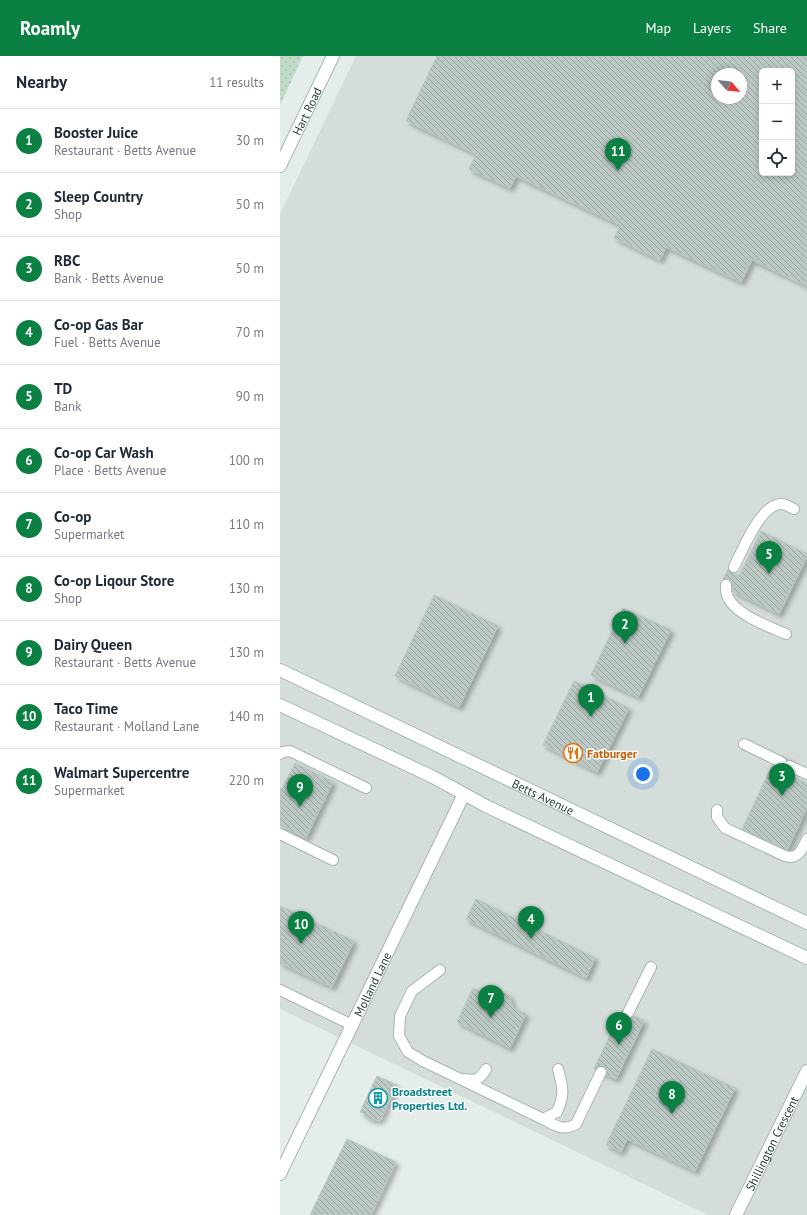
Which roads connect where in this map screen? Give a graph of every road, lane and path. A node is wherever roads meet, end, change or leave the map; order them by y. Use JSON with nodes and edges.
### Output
{"nodes":[{"id":1,"x":332,"y":56,"type":"edge"},
{"id":2,"x":280,"y":166,"type":"edge"},
{"id":3,"x":794,"y":509,"type":"dead end"},
{"id":4,"x":734,"y":567,"type":"dead end"},
{"id":5,"x":726,"y":586,"type":"dead end"},
{"id":6,"x":786,"y":634,"type":"dead end"},
{"id":7,"x":280,"y":670,"type":"edge"},
{"id":8,"x":280,"y":705,"type":"edge"},
{"id":9,"x":744,"y":744,"type":"dead end"},
{"id":10,"x":280,"y":754,"type":"edge"},
{"id":11,"x":807,"y":774,"type":"edge"},
{"id":12,"x":366,"y":788,"type":"dead end"},
{"id":13,"x":464,"y":794,"type":"junction"},
{"id":14,"x":716,"y":810,"type":"dead end"},
{"id":15,"x":280,"y":834,"type":"edge"},
{"id":16,"x":807,"y":839,"type":"edge"},
{"id":17,"x":333,"y":860,"type":"dead end"},
{"id":18,"x":807,"y":923,"type":"edge"},
{"id":19,"x":807,"y":958,"type":"edge"},
{"id":20,"x":651,"y":967,"type":"dead end"},
{"id":21,"x":440,"y":970,"type":"dead end"},
{"id":22,"x":280,"y":990,"type":"edge"},
{"id":23,"x":628,"y":1014,"type":"dead end"},
{"id":24,"x":352,"y":1025,"type":"junction"},
{"id":25,"x":486,"y":1069,"type":"dead end"},
{"id":26,"x":558,"y":1069,"type":"dead end"},
{"id":27,"x":807,"y":1071,"type":"edge"},
{"id":28,"x":601,"y":1072,"type":"dead end"},
{"id":29,"x":460,"y":1079,"type":"junction"},
{"id":30,"x":543,"y":1119,"type":"junction"},
{"id":31,"x":280,"y":1174,"type":"edge"},
{"id":32,"x":736,"y":1215,"type":"edge"}],
"edges":[{"from":1,"to":2,"type":"main road","name":"Hart Road"},
{"from":3,"to":4,"type":"lane"},
{"from":5,"to":6,"type":"lane"},
{"from":7,"to":18,"type":"main road","name":"Betts Avenue"},
{"from":8,"to":13,"type":"main road"},
{"from":9,"to":11,"type":"lane"},
{"from":10,"to":12,"type":"lane"},
{"from":13,"to":19,"type":"main road"},
{"from":13,"to":24,"type":"main road","name":"Molland Lane"},
{"from":14,"to":16,"type":"lane"},
{"from":15,"to":17,"type":"lane"},
{"from":20,"to":23,"type":"lane"},
{"from":21,"to":29,"type":"lane"},
{"from":22,"to":24,"type":"lane"},
{"from":24,"to":31,"type":"main road","name":"Molland Lane"},
{"from":25,"to":29,"type":"lane"},
{"from":26,"to":30,"type":"lane"},
{"from":27,"to":32,"type":"main road","name":"Shillington Crescent"},
{"from":28,"to":30,"type":"lane"},
{"from":29,"to":30,"type":"lane"}]}
